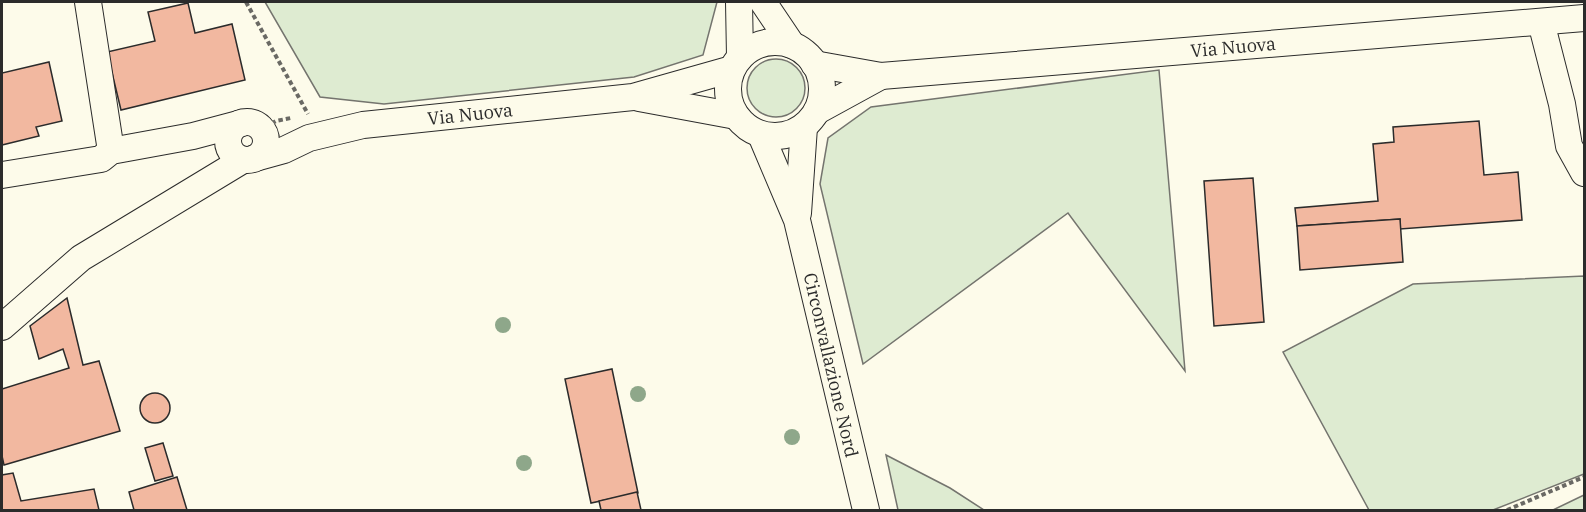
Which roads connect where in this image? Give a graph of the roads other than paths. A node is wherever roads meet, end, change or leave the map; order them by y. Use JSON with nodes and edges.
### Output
{"nodes":[{"id":1,"x":88,"y":2,"type":"edge"},
{"id":2,"x":739,"y":2,"type":"edge"},
{"id":3,"x":763,"y":2,"type":"edge"},
{"id":4,"x":1584,"y":18,"type":"edge"},
{"id":5,"x":1541,"y":22,"type":"junction"},
{"id":6,"x":792,"y":45,"type":"junction"},
{"id":7,"x":736,"y":63,"type":"junction"},
{"id":8,"x":814,"y":64,"type":"junction"},
{"id":9,"x":881,"y":76,"type":"junction"},
{"id":10,"x":633,"y":97,"type":"junction"},
{"id":11,"x":736,"y":116,"type":"junction"},
{"id":12,"x":810,"y":119,"type":"junction"},
{"id":13,"x":253,"y":127,"type":"junction"},
{"id":14,"x":309,"y":127,"type":"junction"},
{"id":15,"x":761,"y":135,"type":"junction"},
{"id":16,"x":193,"y":136,"type":"junction"},
{"id":17,"x":111,"y":151,"type":"junction"},
{"id":18,"x":242,"y":156,"type":"junction"},
{"id":19,"x":1584,"y":173,"type":"edge"},
{"id":20,"x":2,"y":175,"type":"edge"},
{"id":21,"x":797,"y":220,"type":"junction"},
{"id":22,"x":2,"y":327,"type":"edge"},
{"id":23,"x":866,"y":510,"type":"edge"}],
"edges":[{"from":1,"to":17,"type":"street"},
{"from":2,"to":7,"type":"street"},
{"from":3,"to":6,"type":"street"},
{"from":4,"to":5,"type":"street","name":"Via Nuova"},
{"from":5,"to":9,"type":"street","name":"Via Nuova"},
{"from":5,"to":19,"type":"street"},
{"from":6,"to":7,"type":"street"},
{"from":6,"to":8,"type":"street"},
{"from":7,"to":10,"type":"street","name":"Via Nuova"},
{"from":7,"to":11,"type":"street"},
{"from":8,"to":9,"type":"street","name":"Via Nuova"},
{"from":8,"to":12,"type":"street"},
{"from":9,"to":12,"type":"street","name":"Via Nuova"},
{"from":10,"to":11,"type":"street","name":"Via Nuova"},
{"from":10,"to":14,"type":"street","name":"Via Nuova"},
{"from":11,"to":15,"type":"street"},
{"from":12,"to":15,"type":"street"},
{"from":12,"to":21,"type":"street","name":"Circonvallazione Nord"},
{"from":13,"to":14,"type":"street","name":"Via Nuova"},
{"from":13,"to":16,"type":"street"},
{"from":13,"to":18,"type":"street"},
{"from":13,"to":18,"type":"street"},
{"from":14,"to":18,"type":"street","name":"Via Nuova"},
{"from":15,"to":21,"type":"street","name":"Circonvallazione Nord"},
{"from":16,"to":17,"type":"street"},
{"from":16,"to":18,"type":"street"},
{"from":17,"to":20,"type":"street"},
{"from":18,"to":22,"type":"street","name":"Via Nuova"},
{"from":21,"to":23,"type":"street","name":"Circonvallazione Nord"}]}
